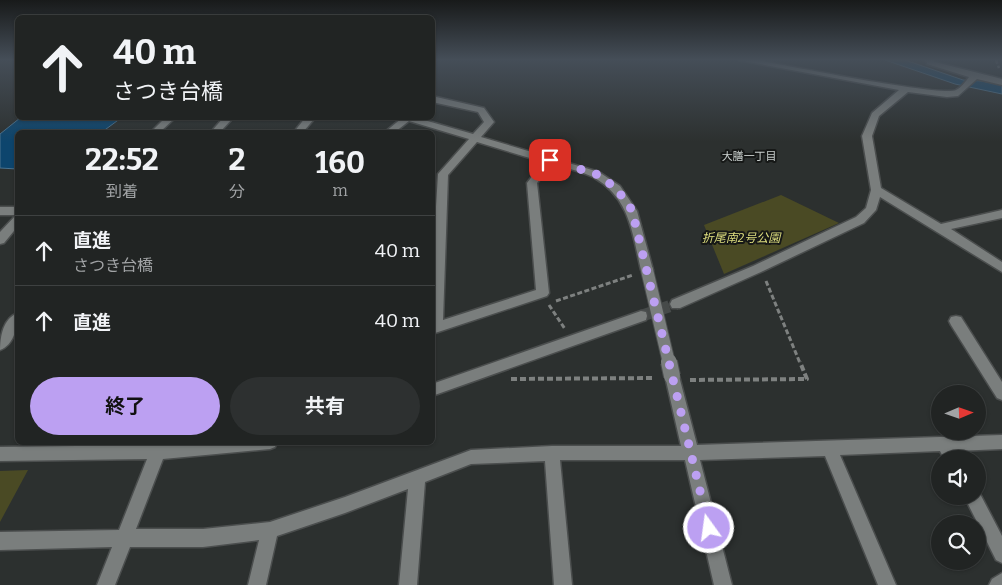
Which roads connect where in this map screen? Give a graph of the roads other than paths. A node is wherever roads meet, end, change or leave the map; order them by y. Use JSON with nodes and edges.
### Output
{"nodes":[{"id":1,"x":896,"y":87,"type":"edge"},
{"id":2,"x":963,"y":87,"type":"edge"},
{"id":3,"x":906,"y":89,"type":"junction"},
{"id":4,"x":435,"y":100,"type":"edge"},
{"id":5,"x":168,"y":120,"type":"edge"},
{"id":6,"x":226,"y":120,"type":"edge"},
{"id":7,"x":308,"y":120,"type":"edge"},
{"id":8,"x":405,"y":120,"type":"edge"},
{"id":9,"x":415,"y":120,"type":"edge"},
{"id":10,"x":157,"y":130,"type":"edge"},
{"id":11,"x":216,"y":130,"type":"edge"},
{"id":12,"x":300,"y":130,"type":"edge"},
{"id":13,"x":393,"y":130,"type":"edge"},
{"id":14,"x":476,"y":137,"type":"junction"},
{"id":15,"x":550,"y":160,"type":"junction"},
{"id":16,"x":876,"y":190,"type":"junction"},
{"id":17,"x":0,"y":211,"type":"edge"},
{"id":18,"x":15,"y":211,"type":"edge"},
{"id":19,"x":1002,"y":214,"type":"edge"},
{"id":20,"x":15,"y":222,"type":"edge"},
{"id":21,"x":940,"y":228,"type":"junction"},
{"id":22,"x":0,"y":240,"type":"edge"},
{"id":23,"x":1002,"y":268,"type":"edge"},
{"id":24,"x":676,"y":304,"type":"tunnel mouth"},
{"id":25,"x":435,"y":311,"type":"edge"},
{"id":26,"x":641,"y":316,"type":"tunnel mouth"},
{"id":27,"x":956,"y":321,"type":"dead end"},
{"id":28,"x":15,"y":322,"type":"edge"},
{"id":29,"x":435,"y":328,"type":"edge"},
{"id":30,"x":0,"y":344,"type":"edge"},
{"id":31,"x":435,"y":389,"type":"edge"},
{"id":32,"x":1002,"y":394,"type":"edge"},
{"id":33,"x":1002,"y":442,"type":"edge"},
{"id":34,"x":944,"y":444,"type":"junction"},
{"id":35,"x":204,"y":445,"type":"edge"},
{"id":36,"x":160,"y":447,"type":"edge"},
{"id":37,"x":830,"y":449,"type":"junction"},
{"id":38,"x":947,"y":450,"type":"edge"},
{"id":39,"x":552,"y":453,"type":"junction"},
{"id":40,"x":690,"y":453,"type":"junction"},
{"id":41,"x":0,"y":454,"type":"edge"},
{"id":42,"x":417,"y":478,"type":"junction"},
{"id":43,"x":977,"y":505,"type":"edge"},
{"id":44,"x":270,"y":530,"type":"junction"},
{"id":45,"x":125,"y":538,"type":"junction"},
{"id":46,"x":0,"y":541,"type":"edge"},
{"id":47,"x":1002,"y":554,"type":"edge"},
{"id":48,"x":1002,"y":582,"type":"edge"},
{"id":49,"x":106,"y":585,"type":"edge"},
{"id":50,"x":257,"y":585,"type":"edge"},
{"id":51,"x":408,"y":585,"type":"edge"},
{"id":52,"x":563,"y":585,"type":"edge"},
{"id":53,"x":723,"y":585,"type":"edge"},
{"id":54,"x":887,"y":585,"type":"edge"},
{"id":55,"x":998,"y":585,"type":"edge"}],
"edges":[{"from":1,"to":3,"type":"street"},
{"from":2,"to":3,"type":"street"},
{"from":3,"to":16,"type":"street"},
{"from":4,"to":14,"type":"street"},
{"from":5,"to":10,"type":"street"},
{"from":6,"to":11,"type":"street"},
{"from":7,"to":12,"type":"street"},
{"from":8,"to":13,"type":"street"},
{"from":9,"to":14,"type":"street"},
{"from":14,"to":15,"type":"street"},
{"from":14,"to":25,"type":"street"},
{"from":15,"to":29,"type":"street"},
{"from":15,"to":40,"type":"street","bridge":true},
{"from":16,"to":21,"type":"street"},
{"from":16,"to":24,"type":"street"},
{"from":17,"to":18,"type":"street"},
{"from":19,"to":21,"type":"street"},
{"from":20,"to":22,"type":"street"},
{"from":21,"to":23,"type":"street"},
{"from":26,"to":31,"type":"street"},
{"from":27,"to":32,"type":"street"},
{"from":28,"to":30,"type":"street"},
{"from":33,"to":34,"type":"street"},
{"from":34,"to":37,"type":"street"},
{"from":34,"to":38,"type":"street"},
{"from":35,"to":36,"type":"street"},
{"from":36,"to":41,"type":"street"},
{"from":36,"to":45,"type":"street"},
{"from":37,"to":40,"type":"street"},
{"from":37,"to":54,"type":"street"},
{"from":39,"to":40,"type":"street"},
{"from":39,"to":42,"type":"street"},
{"from":39,"to":52,"type":"street"},
{"from":40,"to":53,"type":"street"},
{"from":42,"to":44,"type":"street"},
{"from":42,"to":51,"type":"street"},
{"from":43,"to":47,"type":"street"},
{"from":44,"to":45,"type":"street"},
{"from":44,"to":50,"type":"street"},
{"from":45,"to":46,"type":"street"},
{"from":45,"to":49,"type":"street"},
{"from":48,"to":55,"type":"street"}]}
